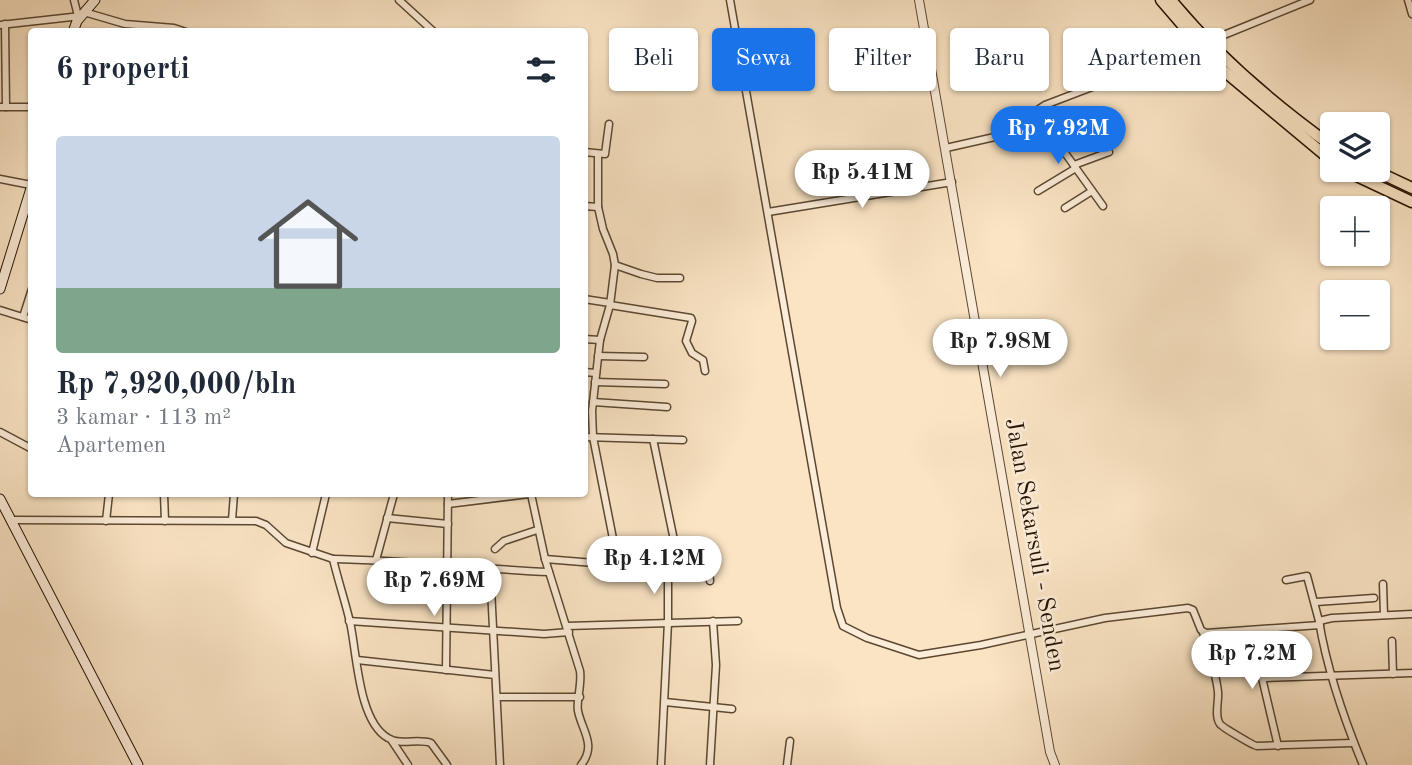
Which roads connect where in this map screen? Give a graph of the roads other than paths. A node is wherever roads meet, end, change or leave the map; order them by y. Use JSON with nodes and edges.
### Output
{"nodes":[{"id":1,"x":74,"y":0,"type":"edge"},
{"id":2,"x":95,"y":0,"type":"edge"},
{"id":3,"x":399,"y":0,"type":"edge"},
{"id":4,"x":730,"y":0,"type":"edge"},
{"id":5,"x":919,"y":0,"type":"edge"},
{"id":6,"x":1161,"y":0,"type":"edge"},
{"id":7,"x":1171,"y":0,"type":"edge"},
{"id":8,"x":1290,"y":0,"type":"edge"},
{"id":9,"x":1310,"y":0,"type":"edge"},
{"id":10,"x":1408,"y":0,"type":"edge"},
{"id":11,"x":1291,"y":9,"type":"junction"},
{"id":12,"x":1412,"y":14,"type":"edge"},
{"id":13,"x":81,"y":15,"type":"junction"},
{"id":14,"x":3,"y":25,"type":"edge"},
{"id":15,"x":75,"y":28,"type":"edge"},
{"id":16,"x":174,"y":28,"type":"edge"},
{"id":17,"x":430,"y":28,"type":"edge"},
{"id":18,"x":1226,"y":34,"type":"edge"},
{"id":19,"x":1078,"y":91,"type":"edge"},
{"id":20,"x":3,"y":107,"type":"edge"},
{"id":21,"x":28,"y":107,"type":"edge"},
{"id":22,"x":1035,"y":111,"type":"junction"},
{"id":23,"x":609,"y":124,"type":"dead end"},
{"id":24,"x":1320,"y":137,"type":"edge"},
{"id":25,"x":946,"y":148,"type":"junction"},
{"id":26,"x":1320,"y":151,"type":"edge"},
{"id":27,"x":1109,"y":152,"type":"dead end"},
{"id":28,"x":588,"y":153,"type":"edge"},
{"id":29,"x":598,"y":155,"type":"junction"},
{"id":30,"x":1075,"y":167,"type":"junction"},
{"id":31,"x":1390,"y":178,"type":"edge"},
{"id":32,"x":0,"y":179,"type":"edge"},
{"id":33,"x":952,"y":182,"type":"junction"},
{"id":34,"x":1370,"y":182,"type":"edge"},
{"id":35,"x":28,"y":184,"type":"edge"},
{"id":36,"x":1412,"y":188,"type":"edge"},
{"id":37,"x":1038,"y":191,"type":"dead end"},
{"id":38,"x":1092,"y":191,"type":"junction"},
{"id":39,"x":1412,"y":202,"type":"edge"},
{"id":40,"x":28,"y":204,"type":"edge"},
{"id":41,"x":588,"y":206,"type":"edge"},
{"id":42,"x":1102,"y":206,"type":"dead end"},
{"id":43,"x":598,"y":207,"type":"junction"},
{"id":44,"x":1065,"y":208,"type":"dead end"},
{"id":45,"x":768,"y":212,"type":"junction"},
{"id":46,"x":615,"y":265,"type":"junction"},
{"id":47,"x":680,"y":278,"type":"dead end"},
{"id":48,"x":0,"y":289,"type":"edge"},
{"id":49,"x":588,"y":300,"type":"edge"},
{"id":50,"x":28,"y":301,"type":"edge"},
{"id":51,"x":610,"y":304,"type":"junction"},
{"id":52,"x":0,"y":310,"type":"edge"},
{"id":53,"x":23,"y":317,"type":"junction"},
{"id":54,"x":28,"y":319,"type":"edge"},
{"id":55,"x":588,"y":339,"type":"edge"},
{"id":56,"x":600,"y":340,"type":"junction"},
{"id":57,"x":598,"y":356,"type":"junction"},
{"id":58,"x":644,"y":357,"type":"dead end"},
{"id":59,"x":705,"y":371,"type":"dead end"},
{"id":60,"x":588,"y":372,"type":"edge"},
{"id":61,"x":596,"y":373,"type":"junction"},
{"id":62,"x":595,"y":382,"type":"junction"},
{"id":63,"x":665,"y":384,"type":"dead end"},
{"id":64,"x":593,"y":402,"type":"junction"},
{"id":65,"x":667,"y":407,"type":"dead end"},
{"id":66,"x":0,"y":432,"type":"edge"},
{"id":67,"x":588,"y":437,"type":"edge"},
{"id":68,"x":593,"y":437,"type":"junction"},
{"id":69,"x":653,"y":439,"type":"junction"},
{"id":70,"x":683,"y":440,"type":"dead end"},
{"id":71,"x":28,"y":447,"type":"edge"},
{"id":72,"x":109,"y":497,"type":"edge"},
{"id":73,"x":164,"y":497,"type":"edge"},
{"id":74,"x":234,"y":497,"type":"edge"},
{"id":75,"x":325,"y":497,"type":"edge"},
{"id":76,"x":393,"y":497,"type":"edge"},
{"id":77,"x":448,"y":497,"type":"edge"},
{"id":78,"x":505,"y":497,"type":"edge"},
{"id":79,"x":531,"y":497,"type":"edge"},
{"id":80,"x":0,"y":499,"type":"edge"},
{"id":81,"x":448,"y":504,"type":"junction"},
{"id":82,"x":387,"y":518,"type":"junction"},
{"id":83,"x":11,"y":520,"type":"junction"},
{"id":84,"x":232,"y":520,"type":"junction"},
{"id":85,"x":106,"y":521,"type":"junction"},
{"id":86,"x":165,"y":521,"type":"junction"},
{"id":87,"x":448,"y":524,"type":"junction"},
{"id":88,"x":537,"y":530,"type":"junction"},
{"id":89,"x":495,"y":549,"type":"dead end"},
{"id":90,"x":312,"y":553,"type":"junction"},
{"id":91,"x":333,"y":559,"type":"junction"},
{"id":92,"x":545,"y":559,"type":"junction"},
{"id":93,"x":376,"y":560,"type":"junction"},
{"id":94,"x":618,"y":564,"type":"junction"},
{"id":95,"x":448,"y":567,"type":"junction"},
{"id":96,"x":490,"y":569,"type":"junction"},
{"id":97,"x":668,"y":569,"type":"junction"},
{"id":98,"x":680,"y":569,"type":"junction"},
{"id":99,"x":549,"y":572,"type":"junction"},
{"id":100,"x":1286,"y":580,"type":"dead end"},
{"id":101,"x":710,"y":581,"type":"dead end"},
{"id":102,"x":1383,"y":584,"type":"dead end"},
{"id":103,"x":1374,"y":598,"type":"dead end"},
{"id":104,"x":1315,"y":602,"type":"junction"},
{"id":105,"x":1412,"y":614,"type":"edge"},
{"id":106,"x":1384,"y":615,"type":"junction"},
{"id":107,"x":349,"y":621,"type":"junction"},
{"id":108,"x":713,"y":621,"type":"junction"},
{"id":109,"x":738,"y":621,"type":"dead end"},
{"id":110,"x":668,"y":622,"type":"junction"},
{"id":111,"x":1320,"y":623,"type":"junction"},
{"id":112,"x":447,"y":627,"type":"junction"},
{"id":113,"x":568,"y":629,"type":"junction"},
{"id":114,"x":491,"y":630,"type":"junction"},
{"id":115,"x":1251,"y":631,"type":"junction"},
{"id":116,"x":1203,"y":632,"type":"junction"},
{"id":117,"x":1029,"y":635,"type":"junction"},
{"id":118,"x":1392,"y":641,"type":"dead end"},
{"id":119,"x":357,"y":660,"type":"junction"},
{"id":120,"x":446,"y":670,"type":"junction"},
{"id":121,"x":1412,"y":673,"type":"edge"},
{"id":122,"x":1394,"y":674,"type":"junction"},
{"id":123,"x":495,"y":675,"type":"junction"},
{"id":124,"x":1332,"y":676,"type":"junction"},
{"id":125,"x":1263,"y":678,"type":"junction"},
{"id":126,"x":497,"y":696,"type":"junction"},
{"id":127,"x":580,"y":697,"type":"junction"},
{"id":128,"x":664,"y":702,"type":"junction"},
{"id":129,"x":714,"y":707,"type":"junction"},
{"id":130,"x":732,"y":709,"type":"dead end"},
{"id":131,"x":391,"y":740,"type":"junction"},
{"id":132,"x":790,"y":741,"type":"dead end"},
{"id":133,"x":1352,"y":743,"type":"junction"},
{"id":134,"x":1278,"y":746,"type":"junction"},
{"id":135,"x":138,"y":765,"type":"edge"},
{"id":136,"x":408,"y":765,"type":"edge"},
{"id":137,"x":447,"y":765,"type":"edge"},
{"id":138,"x":500,"y":765,"type":"edge"},
{"id":139,"x":573,"y":765,"type":"edge"},
{"id":140,"x":580,"y":765,"type":"edge"},
{"id":141,"x":662,"y":765,"type":"edge"},
{"id":142,"x":710,"y":765,"type":"edge"},
{"id":143,"x":787,"y":765,"type":"edge"},
{"id":144,"x":1055,"y":765,"type":"edge"},
{"id":145,"x":1363,"y":765,"type":"edge"}],
"edges":[{"from":1,"to":13,"type":"street"},
{"from":2,"to":13,"type":"main road"},
{"from":3,"to":17,"type":"street"},
{"from":4,"to":45,"type":"street"},
{"from":5,"to":25,"type":"street","name":"Jalan Sekarsuli - Senden"},
{"from":6,"to":26,"type":"highway"},
{"from":7,"to":24,"type":"highway"},
{"from":8,"to":11,"type":"street"},
{"from":9,"to":11,"type":"street"},
{"from":10,"to":12,"type":"street"},
{"from":11,"to":18,"type":"street"},
{"from":13,"to":14,"type":"street"},
{"from":13,"to":15,"type":"main road"},
{"from":13,"to":16,"type":"street"},
{"from":14,"to":20,"type":"street"},
{"from":19,"to":22,"type":"street"},
{"from":20,"to":21,"type":"street"},
{"from":22,"to":25,"type":"street"},
{"from":22,"to":30,"type":"street"},
{"from":23,"to":29,"type":"street"},
{"from":25,"to":33,"type":"street","name":"Jalan Sekarsuli - Senden"},
{"from":27,"to":30,"type":"street"},
{"from":28,"to":29,"type":"street"},
{"from":29,"to":43,"type":"street"},
{"from":30,"to":37,"type":"street"},
{"from":30,"to":38,"type":"street"},
{"from":31,"to":36,"type":"highway"},
{"from":32,"to":35,"type":"street"},
{"from":33,"to":45,"type":"street"},
{"from":33,"to":117,"type":"street","name":"Jalan Sekarsuli - Senden"},
{"from":34,"to":39,"type":"highway"},
{"from":38,"to":42,"type":"street"},
{"from":38,"to":44,"type":"street"},
{"from":40,"to":48,"type":"main road"},
{"from":41,"to":43,"type":"street"},
{"from":43,"to":46,"type":"street"},
{"from":45,"to":117,"type":"street"},
{"from":46,"to":47,"type":"street"},
{"from":46,"to":51,"type":"street"},
{"from":49,"to":51,"type":"street"},
{"from":50,"to":53,"type":"street"},
{"from":51,"to":56,"type":"street"},
{"from":51,"to":59,"type":"street"},
{"from":52,"to":53,"type":"street"},
{"from":53,"to":54,"type":"street"},
{"from":55,"to":56,"type":"street"},
{"from":56,"to":57,"type":"street"},
{"from":57,"to":58,"type":"street"},
{"from":57,"to":61,"type":"street"},
{"from":60,"to":61,"type":"street"},
{"from":61,"to":62,"type":"street"},
{"from":62,"to":63,"type":"street"},
{"from":62,"to":64,"type":"street"},
{"from":64,"to":65,"type":"street"},
{"from":64,"to":68,"type":"street"},
{"from":66,"to":71,"type":"street"},
{"from":67,"to":68,"type":"street"},
{"from":68,"to":69,"type":"street"},
{"from":68,"to":94,"type":"street"},
{"from":69,"to":70,"type":"street"},
{"from":69,"to":98,"type":"street"},
{"from":72,"to":85,"type":"street"},
{"from":73,"to":86,"type":"street"},
{"from":74,"to":84,"type":"street"},
{"from":75,"to":90,"type":"street"},
{"from":76,"to":82,"type":"street"},
{"from":77,"to":81,"type":"street"},
{"from":78,"to":81,"type":"street"},
{"from":79,"to":88,"type":"street"},
{"from":80,"to":83,"type":"main road"},
{"from":81,"to":87,"type":"street"},
{"from":82,"to":87,"type":"street"},
{"from":82,"to":93,"type":"street"},
{"from":83,"to":85,"type":"street"},
{"from":83,"to":135,"type":"main road"},
{"from":84,"to":86,"type":"street"},
{"from":84,"to":90,"type":"street"},
{"from":85,"to":86,"type":"street"},
{"from":87,"to":95,"type":"street"},
{"from":88,"to":89,"type":"street"},
{"from":88,"to":92,"type":"street"},
{"from":90,"to":91,"type":"street"},
{"from":91,"to":93,"type":"street"},
{"from":91,"to":107,"type":"street"},
{"from":92,"to":94,"type":"street"},
{"from":92,"to":99,"type":"street"},
{"from":93,"to":95,"type":"street"},
{"from":94,"to":97,"type":"street"},
{"from":95,"to":96,"type":"street"},
{"from":95,"to":112,"type":"street"},
{"from":96,"to":99,"type":"street"},
{"from":96,"to":114,"type":"street"},
{"from":97,"to":98,"type":"street"},
{"from":97,"to":110,"type":"street"},
{"from":98,"to":101,"type":"street"},
{"from":99,"to":113,"type":"street"},
{"from":100,"to":104,"type":"street"},
{"from":102,"to":106,"type":"street"},
{"from":103,"to":104,"type":"street"},
{"from":104,"to":111,"type":"street"},
{"from":105,"to":106,"type":"street"},
{"from":106,"to":111,"type":"street"},
{"from":107,"to":112,"type":"street"},
{"from":107,"to":119,"type":"street"},
{"from":108,"to":109,"type":"street"},
{"from":108,"to":110,"type":"street"},
{"from":108,"to":129,"type":"street"},
{"from":110,"to":113,"type":"street"},
{"from":110,"to":128,"type":"street"},
{"from":111,"to":115,"type":"street"},
{"from":111,"to":124,"type":"street"},
{"from":112,"to":114,"type":"street"},
{"from":112,"to":120,"type":"street"},
{"from":113,"to":114,"type":"street"},
{"from":113,"to":127,"type":"street"},
{"from":114,"to":123,"type":"street"},
{"from":115,"to":116,"type":"street"},
{"from":115,"to":125,"type":"street"},
{"from":116,"to":117,"type":"street"},
{"from":116,"to":134,"type":"street"},
{"from":117,"to":144,"type":"street","name":"Jalan Sekarsuli - Senden"},
{"from":118,"to":122,"type":"street"},
{"from":119,"to":120,"type":"street"},
{"from":119,"to":131,"type":"street"},
{"from":120,"to":123,"type":"street"},
{"from":121,"to":122,"type":"street"},
{"from":122,"to":124,"type":"street"},
{"from":123,"to":126,"type":"street"},
{"from":124,"to":125,"type":"street"},
{"from":124,"to":133,"type":"street"},
{"from":125,"to":134,"type":"street"},
{"from":126,"to":127,"type":"street"},
{"from":126,"to":138,"type":"street"},
{"from":127,"to":140,"type":"street"},
{"from":128,"to":129,"type":"street"},
{"from":128,"to":141,"type":"street"},
{"from":129,"to":130,"type":"street"},
{"from":129,"to":142,"type":"street"},
{"from":131,"to":136,"type":"street"},
{"from":131,"to":137,"type":"street"},
{"from":132,"to":143,"type":"street"},
{"from":133,"to":134,"type":"street"},
{"from":133,"to":145,"type":"street"},
{"from":139,"to":140,"type":"street"}]}
